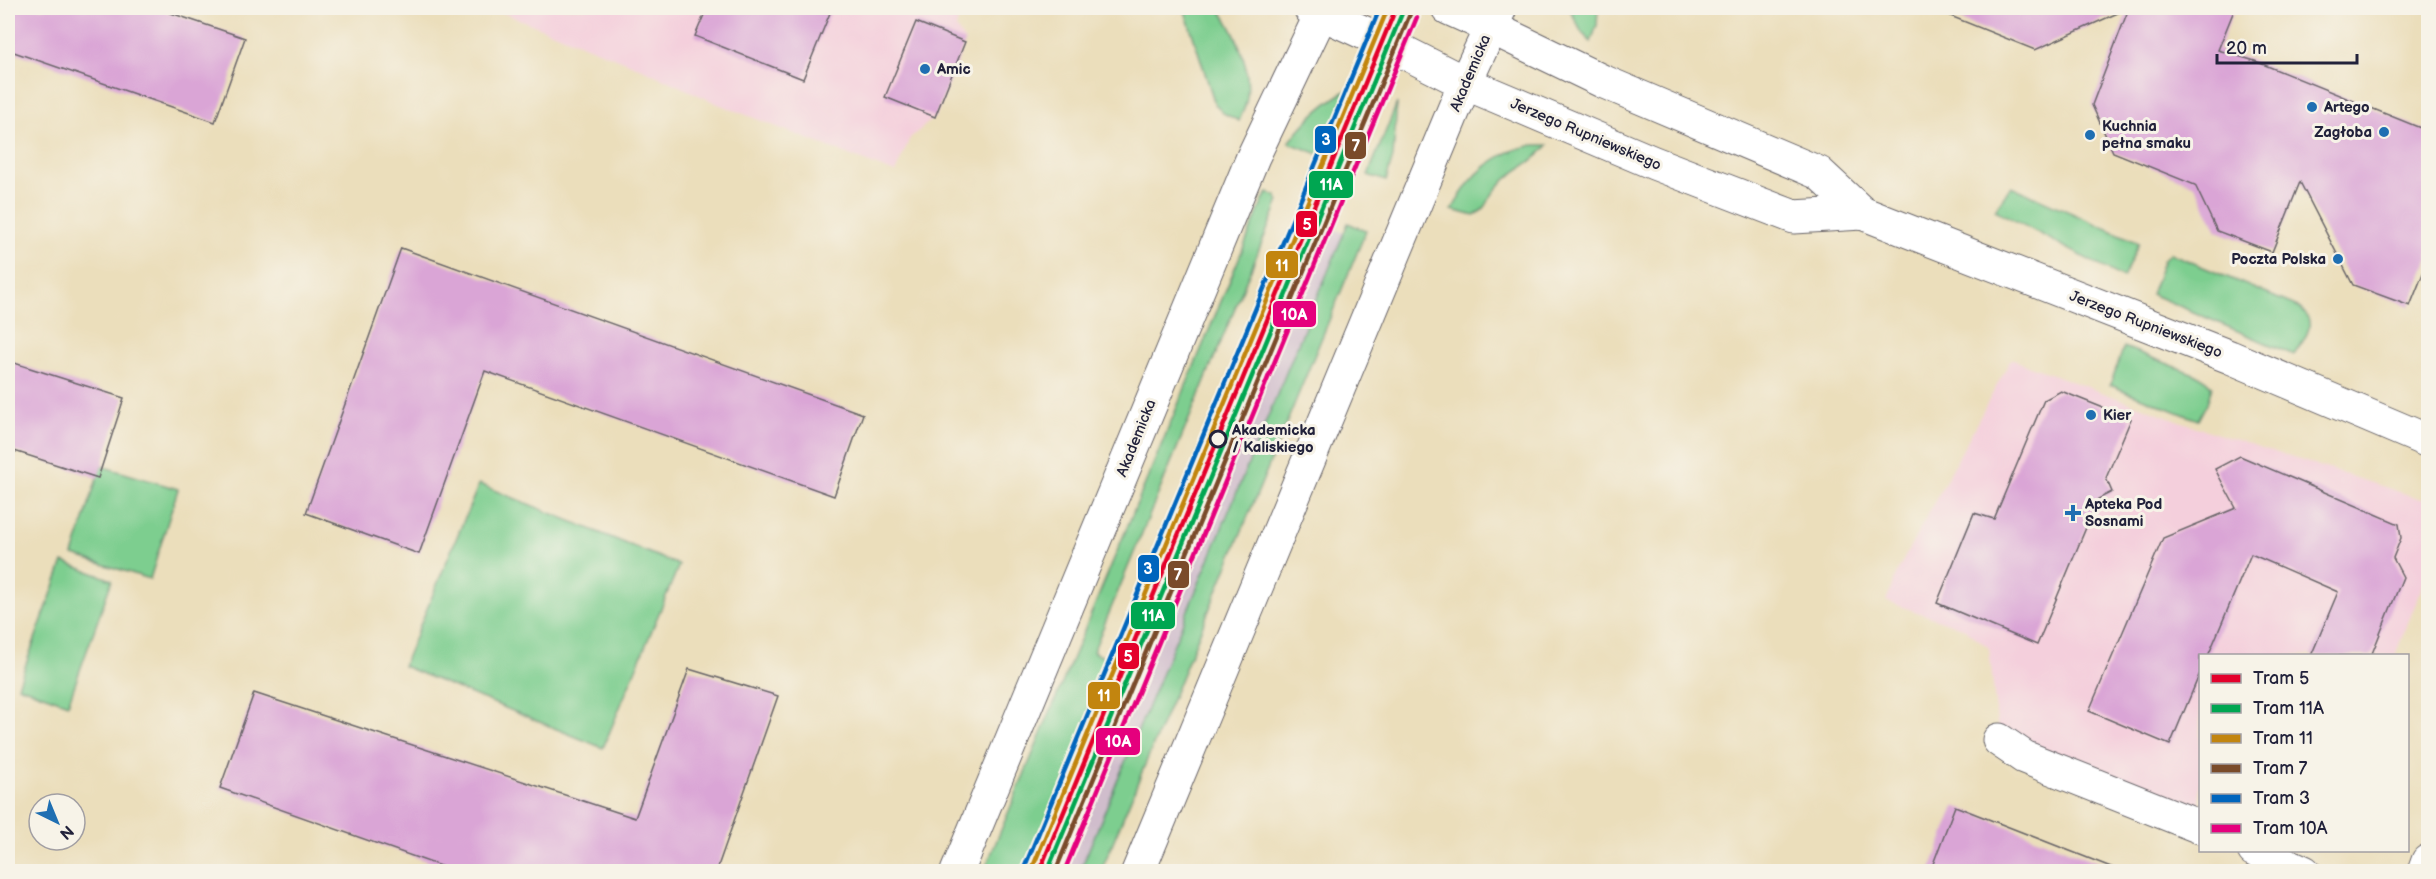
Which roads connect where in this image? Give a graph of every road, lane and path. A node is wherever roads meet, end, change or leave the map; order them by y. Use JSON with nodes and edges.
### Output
{"nodes":[{"id":1,"x":1448,"y":8,"type":"edge"},
{"id":2,"x":1318,"y":9,"type":"edge"},
{"id":3,"x":1495,"y":17,"type":"edge"},
{"id":4,"x":1465,"y":83,"type":"junction"},
{"id":5,"x":1862,"y":213,"type":"junction"},
{"id":6,"x":2428,"y":441,"type":"edge"},
{"id":7,"x":1999,"y":740,"type":"dead end"},
{"id":8,"x":2199,"y":827,"type":"edge"},
{"id":9,"x":2259,"y":852,"type":"edge"},
{"id":10,"x":2428,"y":861,"type":"edge"},
{"id":11,"x":957,"y":872,"type":"edge"},
{"id":12,"x":1138,"y":872,"type":"edge"},
{"id":13,"x":2304,"y":872,"type":"edge"},
{"id":14,"x":2424,"y":872,"type":"edge"}],
"edges":[{"from":1,"to":3,"type":"street","name":"Jerzego Rupniewskiego"},
{"from":2,"to":4,"type":"street","name":"Jerzego Rupniewskiego"},
{"from":2,"to":11,"type":"street","name":"Akademicka"},
{"from":3,"to":4,"type":"street","name":"Akademicka"},
{"from":3,"to":5,"type":"street","name":"Jerzego Rupniewskiego"},
{"from":4,"to":5,"type":"street","name":"Jerzego Rupniewskiego"},
{"from":4,"to":12,"type":"street","name":"Akademicka"},
{"from":5,"to":6,"type":"street","name":"Jerzego Rupniewskiego"},
{"from":7,"to":8,"type":"street"},
{"from":9,"to":13,"type":"street"},
{"from":10,"to":14,"type":"street"}]}
